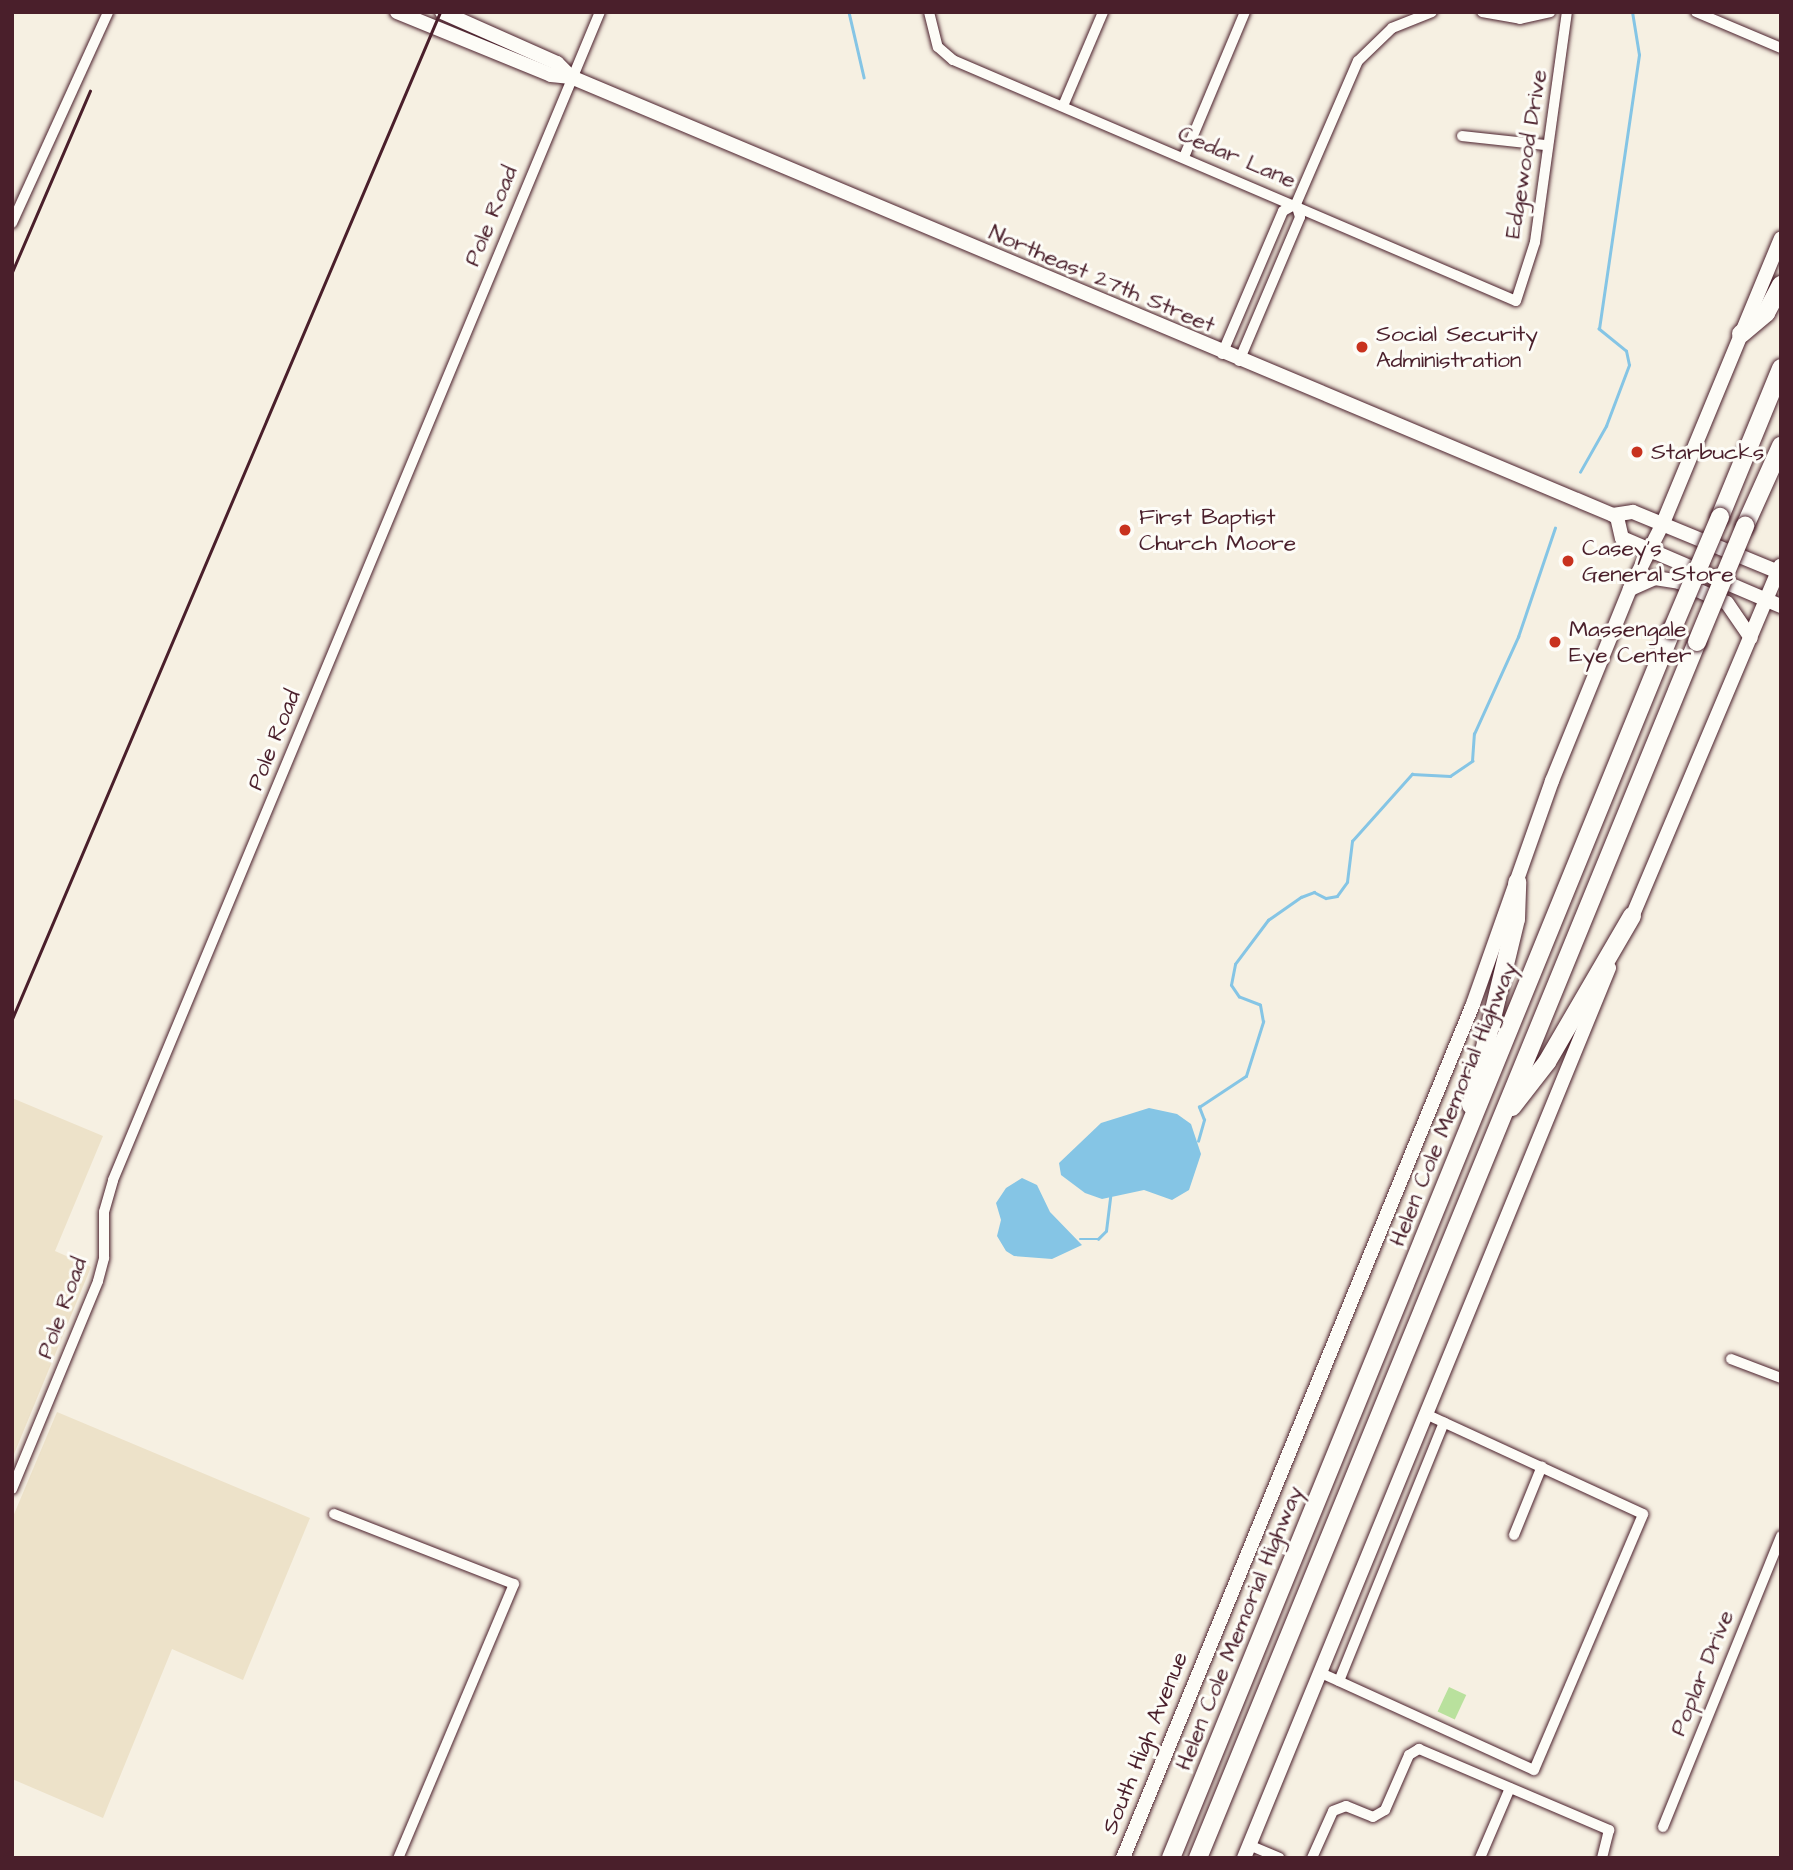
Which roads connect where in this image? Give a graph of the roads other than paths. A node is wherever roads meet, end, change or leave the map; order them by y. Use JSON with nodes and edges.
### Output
{"nodes":[{"id":1,"x":108,"y":12,"type":"edge"},
{"id":2,"x":397,"y":12,"type":"edge"},
{"id":3,"x":442,"y":12,"type":"edge"},
{"id":4,"x":600,"y":12,"type":"edge"},
{"id":5,"x":929,"y":12,"type":"edge"},
{"id":6,"x":1102,"y":12,"type":"edge"},
{"id":7,"x":1245,"y":12,"type":"edge"},
{"id":8,"x":1432,"y":12,"type":"edge"},
{"id":9,"x":1482,"y":12,"type":"edge"},
{"id":10,"x":1550,"y":12,"type":"edge"},
{"id":11,"x":1567,"y":12,"type":"edge"},
{"id":12,"x":1696,"y":12,"type":"edge"},
{"id":13,"x":1404,"y":16,"type":"edge"},
{"id":14,"x":1781,"y":48,"type":"edge"},
{"id":15,"x":572,"y":77,"type":"junction"},
{"id":16,"x":1063,"y":106,"type":"junction"},
{"id":17,"x":1462,"y":136,"type":"dead end"},
{"id":18,"x":1545,"y":145,"type":"junction"},
{"id":19,"x":1184,"y":157,"type":"junction"},
{"id":20,"x":1296,"y":204,"type":"junction"},
{"id":21,"x":12,"y":223,"type":"edge"},
{"id":22,"x":1781,"y":238,"type":"edge"},
{"id":23,"x":1781,"y":285,"type":"edge"},
{"id":24,"x":1516,"y":301,"type":"joint"},
{"id":25,"x":1741,"y":334,"type":"junction"},
{"id":26,"x":1222,"y":354,"type":"junction"},
{"id":27,"x":1239,"y":361,"type":"junction"},
{"id":28,"x":1781,"y":368,"type":"edge"},
{"id":29,"x":1781,"y":446,"type":"edge"},
{"id":30,"x":1617,"y":517,"type":"junction"},
{"id":31,"x":1663,"y":523,"type":"junction"},
{"id":32,"x":1647,"y":548,"type":"junction"},
{"id":33,"x":1780,"y":570,"type":"edge"},
{"id":34,"x":1630,"y":589,"type":"junction"},
{"id":35,"x":1766,"y":600,"type":"junction"},
{"id":36,"x":1781,"y":606,"type":"edge"},
{"id":37,"x":1751,"y":638,"type":"junction"},
{"id":38,"x":1517,"y":882,"type":"junction"},
{"id":39,"x":1632,"y":916,"type":"junction"},
{"id":40,"x":1497,"y":1127,"type":"junction"},
{"id":41,"x":1462,"y":1146,"type":"junction"},
{"id":42,"x":1731,"y":1359,"type":"dead end"},
{"id":43,"x":1781,"y":1378,"type":"edge"},
{"id":44,"x":1426,"y":1414,"type":"junction"},
{"id":45,"x":1444,"y":1422,"type":"junction"},
{"id":46,"x":1542,"y":1466,"type":"junction"},
{"id":47,"x":12,"y":1489,"type":"edge"},
{"id":48,"x":334,"y":1514,"type":"dead end"},
{"id":49,"x":1514,"y":1535,"type":"dead end"},
{"id":50,"x":1781,"y":1536,"type":"edge"},
{"id":51,"x":1320,"y":1672,"type":"junction"},
{"id":52,"x":1339,"y":1681,"type":"junction"},
{"id":53,"x":1510,"y":1788,"type":"junction"},
{"id":54,"x":1663,"y":1827,"type":"dead end"},
{"id":55,"x":1247,"y":1851,"type":"edge"},
{"id":56,"x":398,"y":1858,"type":"edge"},
{"id":57,"x":1122,"y":1858,"type":"edge"},
{"id":58,"x":1171,"y":1858,"type":"edge"},
{"id":59,"x":1198,"y":1858,"type":"edge"},
{"id":60,"x":1279,"y":1858,"type":"edge"},
{"id":61,"x":1312,"y":1858,"type":"edge"},
{"id":62,"x":1480,"y":1858,"type":"edge"},
{"id":63,"x":1602,"y":1858,"type":"edge"}],
"edges":[{"from":1,"to":21,"type":"street"},
{"from":2,"to":15,"type":"main road","name":"Northeast 27th Street"},
{"from":3,"to":15,"type":"main road","name":"Northeast 27th Street"},
{"from":4,"to":15,"type":"street","name":"Pole Road"},
{"from":5,"to":16,"type":"street","name":"Cedar Lane"},
{"from":6,"to":16,"type":"street"},
{"from":7,"to":19,"type":"street"},
{"from":8,"to":13,"type":"street"},
{"from":9,"to":10,"type":"street"},
{"from":11,"to":18,"type":"street","name":"Edgewood Drive"},
{"from":12,"to":14,"type":"street"},
{"from":13,"to":20,"type":"street"},
{"from":15,"to":26,"type":"main road","name":"Northeast 27th Street"},
{"from":15,"to":47,"type":"street","name":"Pole Road"},
{"from":16,"to":19,"type":"street","name":"Cedar Lane"},
{"from":17,"to":18,"type":"street"},
{"from":18,"to":24,"type":"street","name":"Edgewood Drive"},
{"from":19,"to":20,"type":"street","name":"Cedar Lane"},
{"from":20,"to":24,"type":"street","name":"Cedar Lane"},
{"from":20,"to":26,"type":"street"},
{"from":20,"to":27,"type":"street"},
{"from":22,"to":25,"type":"main road","name":"South High Avenue"},
{"from":23,"to":25,"type":"highway"},
{"from":25,"to":31,"type":"main road","name":"South High Avenue"},
{"from":26,"to":27,"type":"main road","name":"Northeast 27th Street"},
{"from":27,"to":30,"type":"main road","name":"Northeast 27th Street"},
{"from":28,"to":41,"type":"highway","name":"Helen Cole Memorial Highway","bridge":true},
{"from":29,"to":40,"type":"highway","bridge":true},
{"from":30,"to":31,"type":"main road","name":"Northeast 27th Street"},
{"from":30,"to":32,"type":"main road"},
{"from":31,"to":32,"type":"main road","name":"South High Avenue"},
{"from":31,"to":33,"type":"main road","name":"Northeast 27th Street"},
{"from":32,"to":34,"type":"main road","name":"South High Avenue"},
{"from":32,"to":35,"type":"main road"},
{"from":33,"to":35,"type":"main road"},
{"from":34,"to":37,"type":"main road"},
{"from":34,"to":38,"type":"main road","name":"South High Avenue"},
{"from":35,"to":36,"type":"main road"},
{"from":35,"to":37,"type":"main road"},
{"from":37,"to":39,"type":"main road"},
{"from":38,"to":41,"type":"highway"},
{"from":38,"to":57,"type":"main road","name":"South High Avenue"},
{"from":39,"to":40,"type":"highway"},
{"from":39,"to":44,"type":"main road"},
{"from":40,"to":59,"type":"highway"},
{"from":41,"to":58,"type":"highway","name":"Helen Cole Memorial Highway"},
{"from":42,"to":43,"type":"street"},
{"from":44,"to":45,"type":"street"},
{"from":44,"to":51,"type":"main road"},
{"from":45,"to":46,"type":"street"},
{"from":45,"to":52,"type":"street"},
{"from":46,"to":49,"type":"street"},
{"from":46,"to":52,"type":"street"},
{"from":48,"to":56,"type":"street"},
{"from":50,"to":54,"type":"street","name":"Poplar Drive"},
{"from":51,"to":52,"type":"street"},
{"from":51,"to":55,"type":"main road"},
{"from":53,"to":61,"type":"street"},
{"from":53,"to":62,"type":"street"},
{"from":53,"to":63,"type":"street"},
{"from":55,"to":60,"type":"street"}]}
